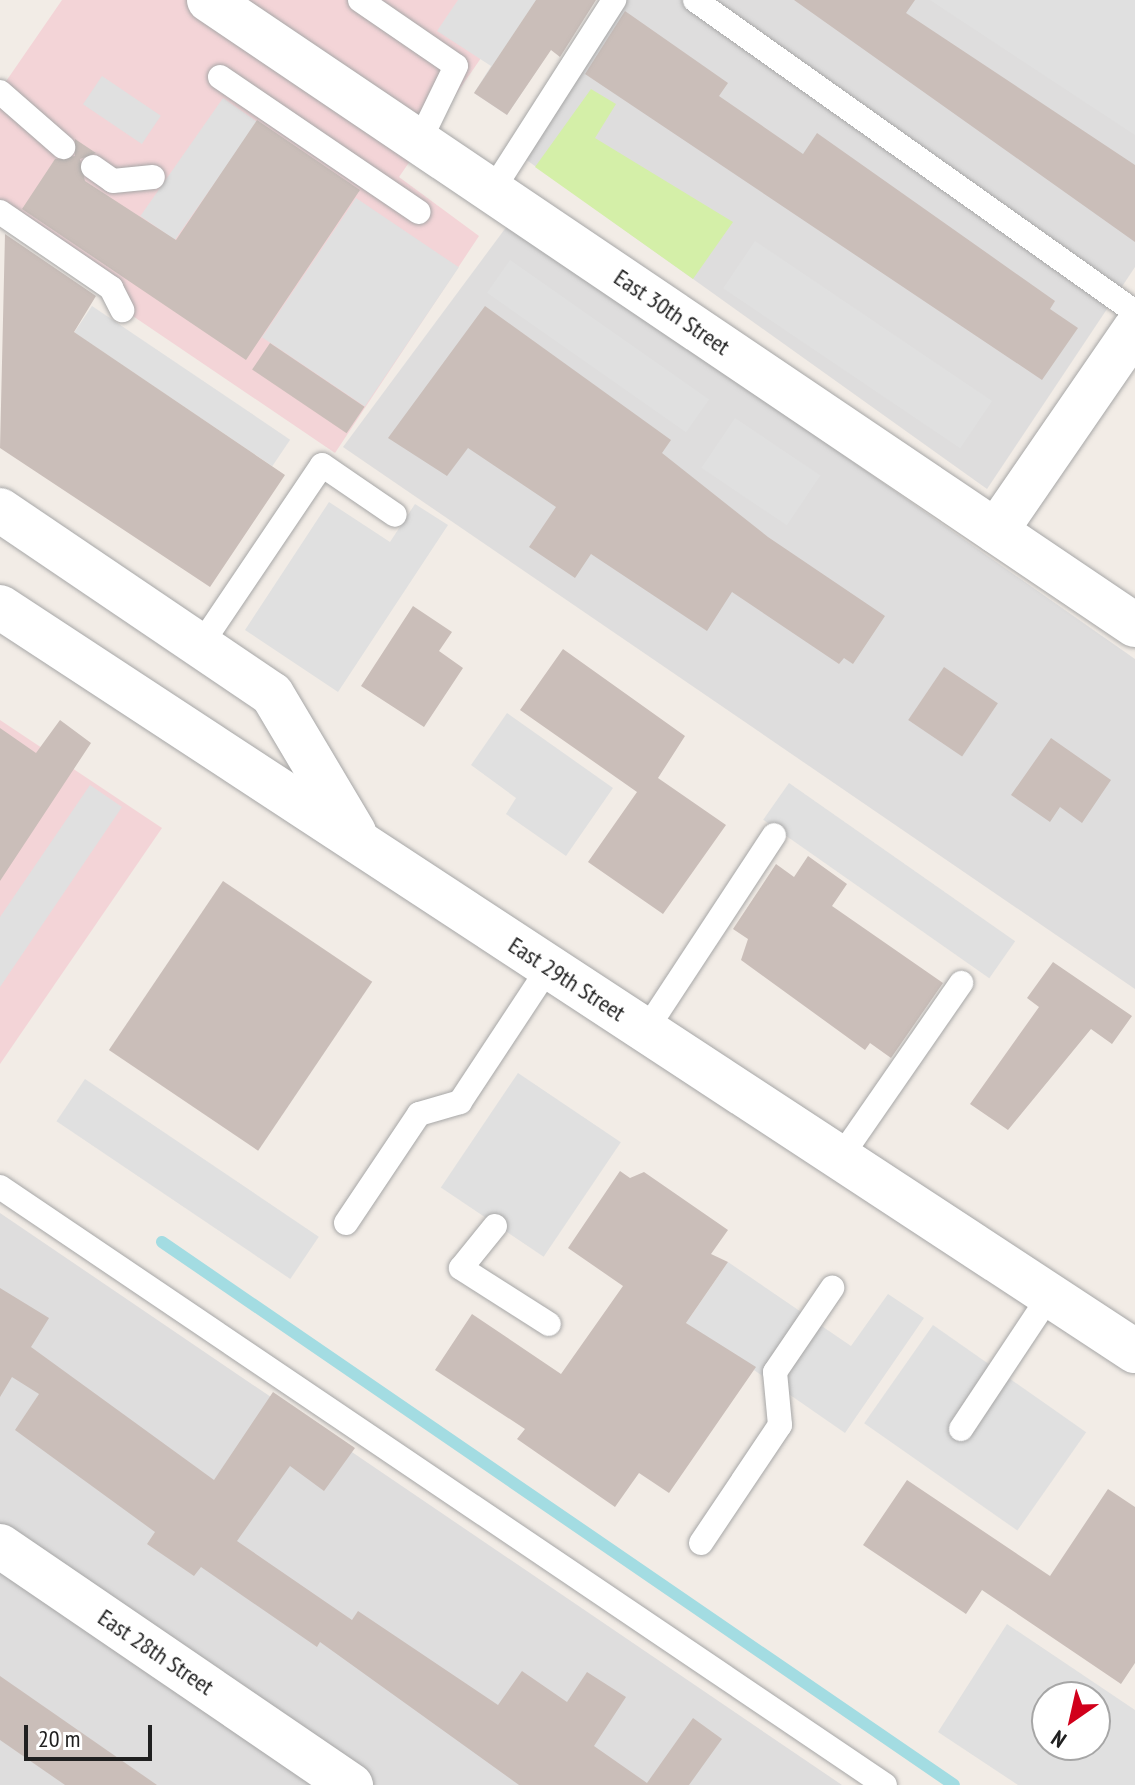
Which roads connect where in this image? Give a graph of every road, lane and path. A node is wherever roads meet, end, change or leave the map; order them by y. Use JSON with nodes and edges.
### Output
{"nodes":[{"id":1,"x":209,"y":0,"type":"edge"},
{"id":2,"x":360,"y":0,"type":"edge"},
{"id":3,"x":614,"y":0,"type":"edge"},
{"id":4,"x":695,"y":0,"type":"edge"},
{"id":5,"x":0,"y":74,"type":"edge"},
{"id":6,"x":220,"y":77,"type":"dead end"},
{"id":7,"x":0,"y":92,"type":"edge"},
{"id":8,"x":55,"y":113,"type":"dead end"},
{"id":9,"x":419,"y":142,"type":"junction"},
{"id":10,"x":63,"y":147,"type":"dead end"},
{"id":11,"x":93,"y":167,"type":"dead end"},
{"id":12,"x":153,"y":177,"type":"dead end"},
{"id":13,"x":492,"y":191,"type":"junction"},
{"id":14,"x":0,"y":212,"type":"edge"},
{"id":15,"x":419,"y":212,"type":"dead end"},
{"id":16,"x":122,"y":310,"type":"dead end"},
{"id":17,"x":1135,"y":312,"type":"edge"},
{"id":18,"x":1135,"y":329,"type":"edge"},
{"id":19,"x":0,"y":510,"type":"edge"},
{"id":20,"x":395,"y":515,"type":"dead end"},
{"id":21,"x":996,"y":531,"type":"junction"},
{"id":22,"x":0,"y":607,"type":"edge"},
{"id":23,"x":1135,"y":625,"type":"edge"},
{"id":24,"x":200,"y":646,"type":"junction"},
{"id":25,"x":774,"y":835,"type":"dead end"},
{"id":26,"x":360,"y":841,"type":"junction"},
{"id":27,"x":549,"y":967,"type":"junction"},
{"id":28,"x":961,"y":983,"type":"dead end"},
{"id":29,"x":646,"y":1030,"type":"junction"},
{"id":30,"x":840,"y":1158,"type":"junction"},
{"id":31,"x":0,"y":1187,"type":"edge"},
{"id":32,"x":346,"y":1223,"type":"dead end"},
{"id":33,"x":495,"y":1226,"type":"dead end"},
{"id":34,"x":832,"y":1288,"type":"dead end"},
{"id":35,"x":1050,"y":1295,"type":"junction"},
{"id":36,"x":549,"y":1324,"type":"dead end"},
{"id":37,"x":1135,"y":1351,"type":"edge"},
{"id":38,"x":961,"y":1429,"type":"dead end"},
{"id":39,"x":701,"y":1543,"type":"dead end"},
{"id":40,"x":0,"y":1546,"type":"edge"},
{"id":41,"x":351,"y":1785,"type":"edge"},
{"id":42,"x":885,"y":1785,"type":"edge"}],
"edges":[{"from":1,"to":9,"type":"street","name":"East 30th Street"},
{"from":2,"to":9,"type":"lane"},
{"from":3,"to":13,"type":"lane"},
{"from":4,"to":17,"type":"lane"},
{"from":5,"to":8,"type":"lane"},
{"from":6,"to":15,"type":"lane"},
{"from":7,"to":10,"type":"lane"},
{"from":9,"to":13,"type":"street","name":"East 30th Street"},
{"from":11,"to":12,"type":"lane"},
{"from":13,"to":21,"type":"street","name":"East 30th Street"},
{"from":14,"to":16,"type":"lane"},
{"from":18,"to":21,"type":"street"},
{"from":19,"to":24,"type":"street"},
{"from":20,"to":24,"type":"lane"},
{"from":21,"to":23,"type":"street","name":"East 30th Street"},
{"from":22,"to":26,"type":"street","name":"East 29th Street"},
{"from":24,"to":26,"type":"street"},
{"from":25,"to":29,"type":"lane"},
{"from":26,"to":27,"type":"street","name":"East 29th Street"},
{"from":27,"to":29,"type":"street","name":"East 29th Street"},
{"from":27,"to":32,"type":"lane"},
{"from":28,"to":30,"type":"lane"},
{"from":29,"to":30,"type":"street","name":"East 29th Street"},
{"from":30,"to":35,"type":"street","name":"East 29th Street"},
{"from":31,"to":42,"type":"lane"},
{"from":33,"to":36,"type":"lane"},
{"from":34,"to":39,"type":"lane"},
{"from":35,"to":37,"type":"street","name":"East 29th Street"},
{"from":35,"to":38,"type":"lane"},
{"from":40,"to":41,"type":"street","name":"East 28th Street"}]}
